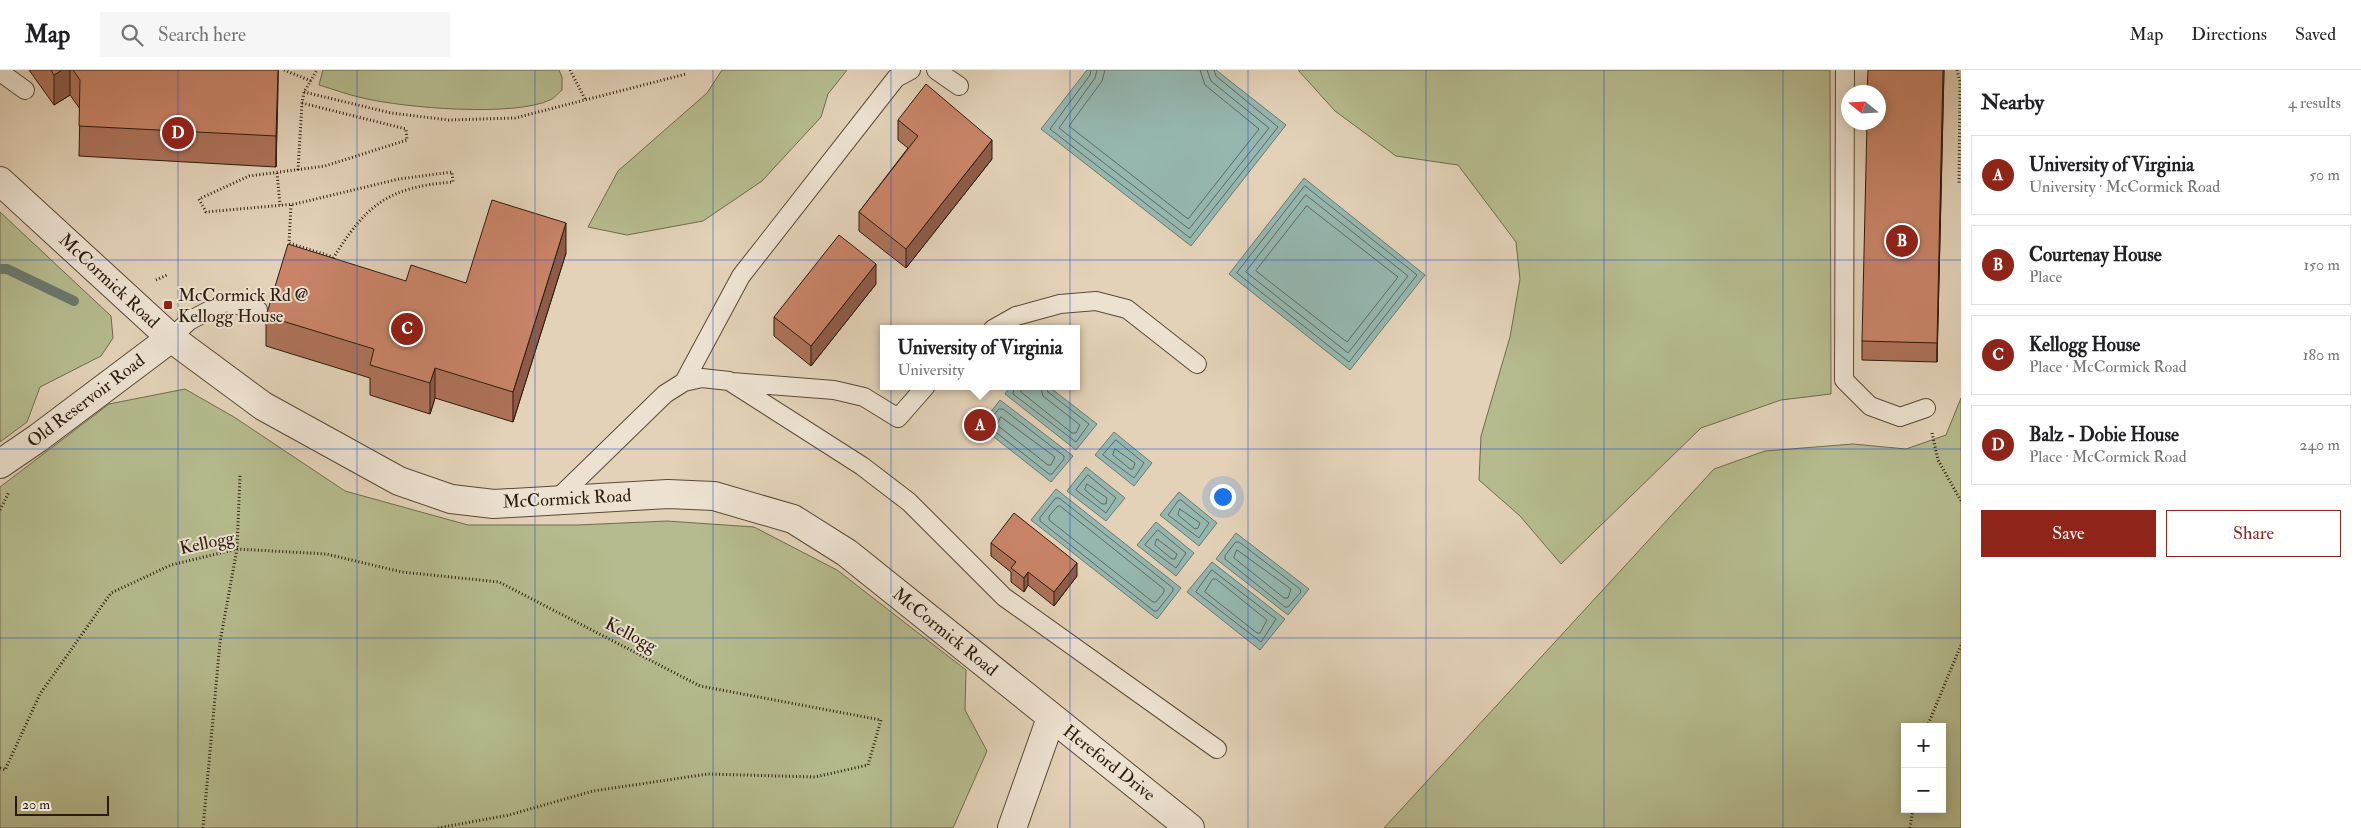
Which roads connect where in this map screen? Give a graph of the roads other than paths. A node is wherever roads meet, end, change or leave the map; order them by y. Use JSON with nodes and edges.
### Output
{"nodes":[{"id":1,"x":911,"y":70,"type":"edge"},
{"id":2,"x":936,"y":70,"type":"edge"},
{"id":3,"x":1845,"y":70,"type":"edge"},
{"id":4,"x":0,"y":72,"type":"edge"},
{"id":5,"x":959,"y":86,"type":"dead end"},
{"id":6,"x":25,"y":90,"type":"dead end"},
{"id":7,"x":0,"y":181,"type":"edge"},
{"id":8,"x":258,"y":310,"type":"dead end"},
{"id":9,"x":1000,"y":325,"type":"edge"},
{"id":10,"x":171,"y":338,"type":"junction"},
{"id":11,"x":1197,"y":364,"type":"dead end"},
{"id":12,"x":729,"y":381,"type":"junction"},
{"id":13,"x":684,"y":382,"type":"junction"},
{"id":14,"x":922,"y":390,"type":"edge"},
{"id":15,"x":1926,"y":408,"type":"road end"},
{"id":16,"x":0,"y":464,"type":"edge"},
{"id":17,"x":556,"y":500,"type":"junction"},
{"id":18,"x":1051,"y":718,"type":"junction"},
{"id":19,"x":1217,"y":749,"type":"dead end"},
{"id":20,"x":1012,"y":828,"type":"edge"},
{"id":21,"x":1190,"y":828,"type":"edge"}],
"edges":[{"from":1,"to":13,"type":"lane"},
{"from":2,"to":5,"type":"lane"},
{"from":3,"to":15,"type":"lane"},
{"from":4,"to":6,"type":"lane"},
{"from":7,"to":10,"type":"street","name":"McCormick Road"},
{"from":8,"to":10,"type":"lane"},
{"from":9,"to":11,"type":"lane"},
{"from":10,"to":16,"type":"street","name":"Old Reservoir Road"},
{"from":10,"to":17,"type":"street","name":"McCormick Road"},
{"from":12,"to":13,"type":"lane"},
{"from":12,"to":14,"type":"lane"},
{"from":12,"to":19,"type":"lane"},
{"from":13,"to":17,"type":"lane"},
{"from":17,"to":18,"type":"street","name":"McCormick Road"},
{"from":18,"to":20,"type":"street"},
{"from":18,"to":21,"type":"street","name":"Hereford Drive"}]}
